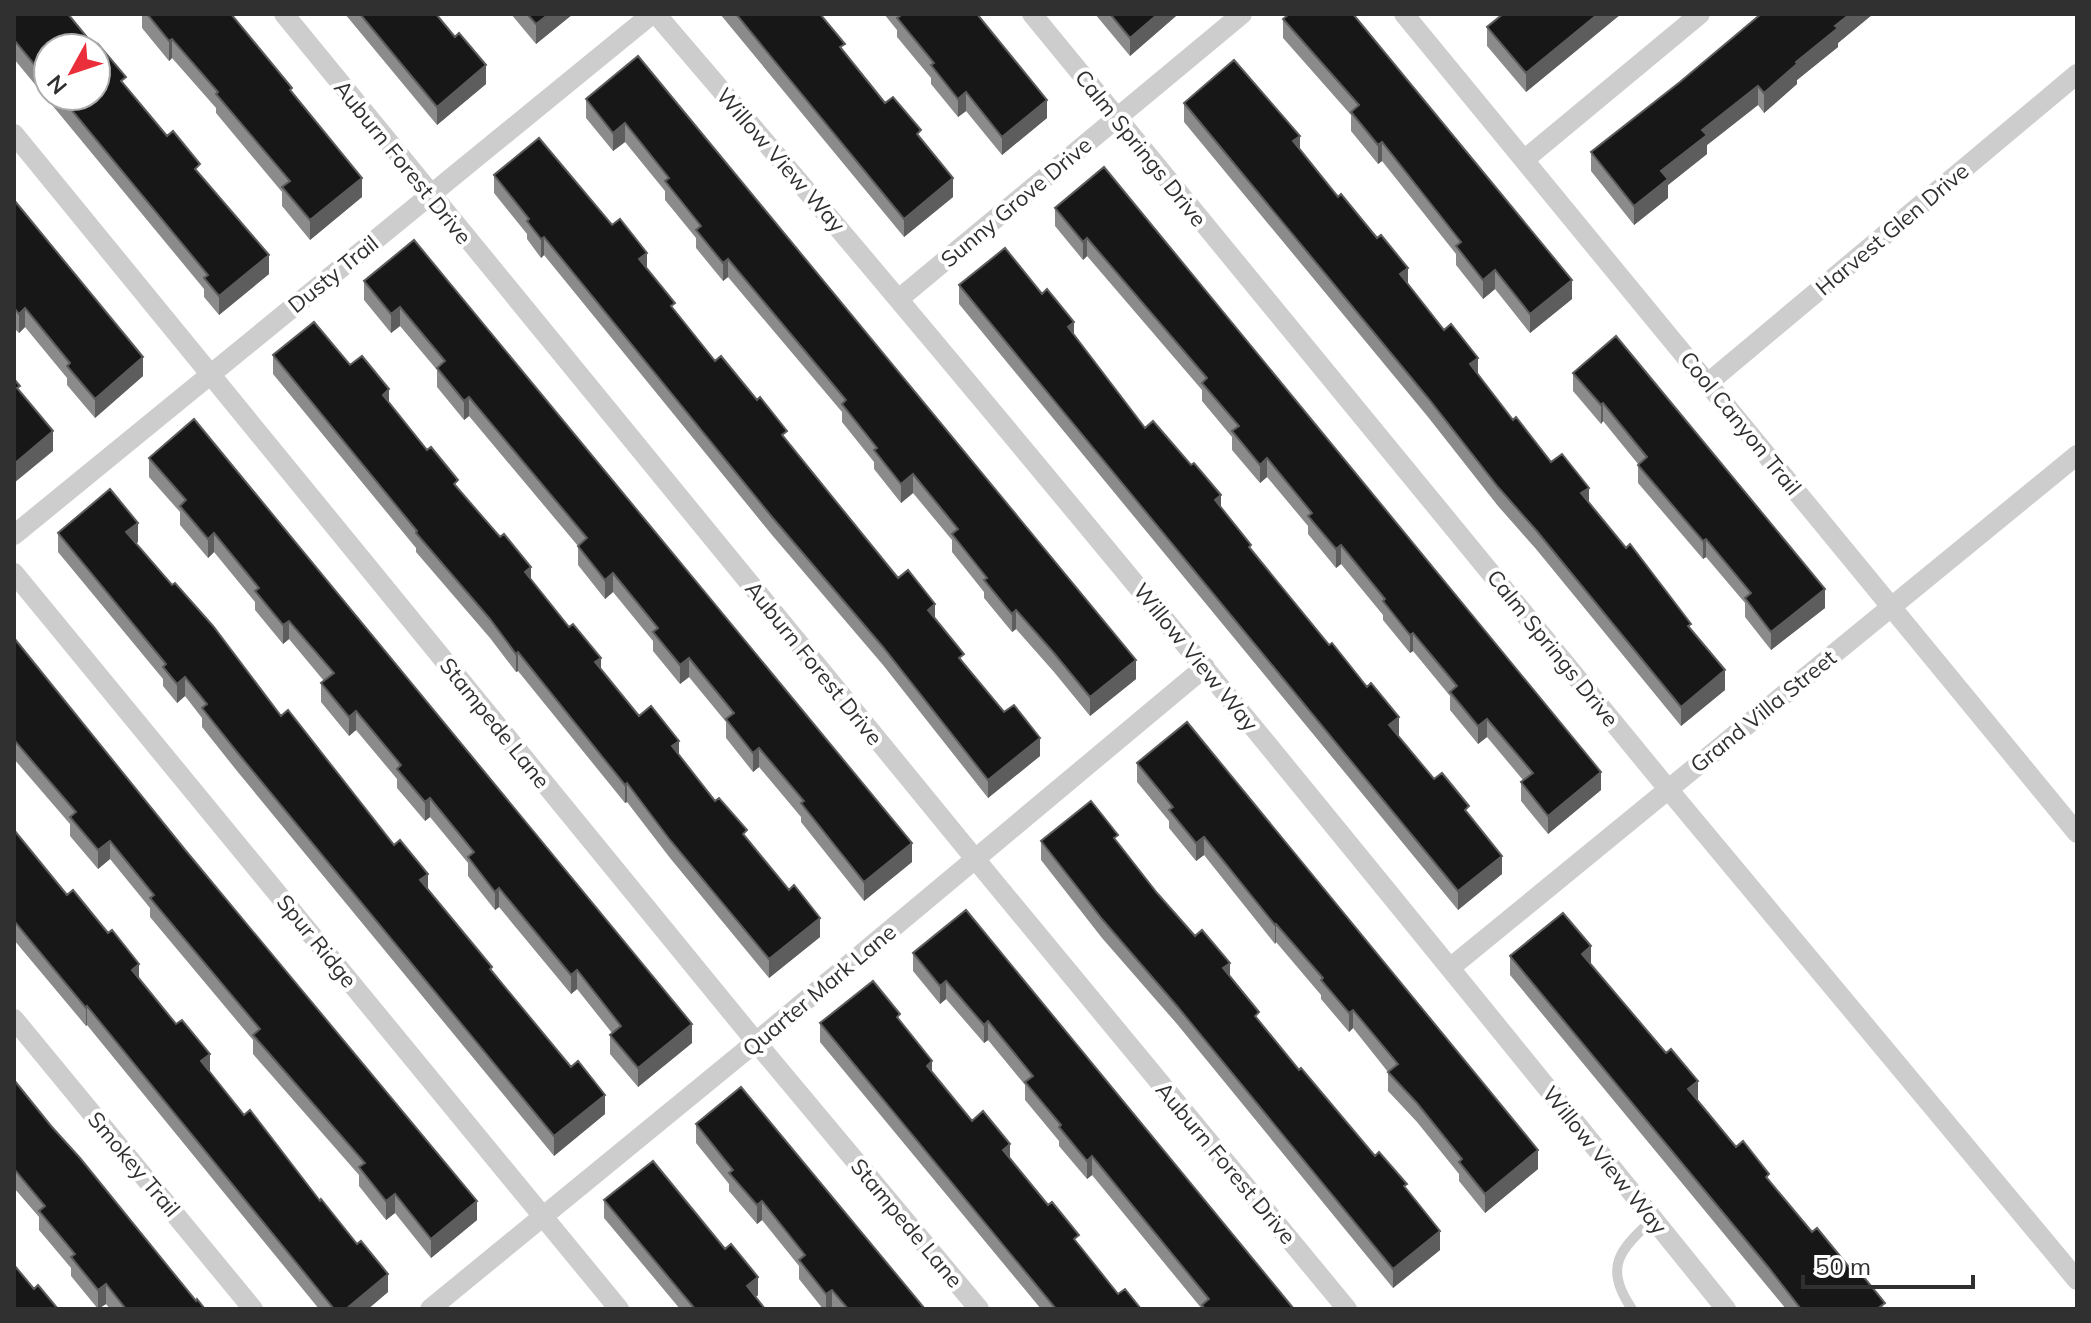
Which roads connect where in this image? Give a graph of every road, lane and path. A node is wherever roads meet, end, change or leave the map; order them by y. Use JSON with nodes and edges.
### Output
{"nodes":[{"id":1,"x":284,"y":14,"type":"edge"},
{"id":2,"x":654,"y":14,"type":"edge"},
{"id":3,"x":1032,"y":14,"type":"edge"},
{"id":4,"x":1242,"y":14,"type":"edge"},
{"id":5,"x":1404,"y":14,"type":"edge"},
{"id":6,"x":1700,"y":14,"type":"edge"},
{"id":7,"x":2077,"y":74,"type":"edge"},
{"id":8,"x":1117,"y":118,"type":"junction"},
{"id":9,"x":14,"y":134,"type":"edge"},
{"id":10,"x":1524,"y":160,"type":"junction"},
{"id":11,"x":430,"y":195,"type":"junction"},
{"id":12,"x":900,"y":298,"type":"junction"},
{"id":13,"x":210,"y":374,"type":"junction"},
{"id":14,"x":1708,"y":383,"type":"junction"},
{"id":15,"x":2077,"y":455,"type":"edge"},
{"id":16,"x":14,"y":535,"type":"edge"},
{"id":17,"x":14,"y":573,"type":"edge"},
{"id":18,"x":1891,"y":607,"type":"junction"},
{"id":19,"x":1205,"y":667,"type":"junction"},
{"id":20,"x":1668,"y":789,"type":"junction"},
{"id":21,"x":2075,"y":826,"type":"edge"},
{"id":22,"x":976,"y":860,"type":"junction"},
{"id":23,"x":1450,"y":968,"type":"junction"},
{"id":24,"x":14,"y":1019,"type":"edge"},
{"id":25,"x":756,"y":1042,"type":"junction"},
{"id":26,"x":543,"y":1216,"type":"junction"},
{"id":27,"x":1653,"y":1219,"type":"junction"},
{"id":28,"x":2077,"y":1280,"type":"edge"},
{"id":29,"x":253,"y":1309,"type":"edge"},
{"id":30,"x":430,"y":1309,"type":"edge"},
{"id":31,"x":619,"y":1309,"type":"edge"},
{"id":32,"x":979,"y":1309,"type":"edge"},
{"id":33,"x":1347,"y":1309,"type":"edge"},
{"id":34,"x":1632,"y":1309,"type":"edge"},
{"id":35,"x":1726,"y":1309,"type":"edge"}],
"edges":[{"from":1,"to":11,"type":"street","name":"Auburn Forest Drive"},
{"from":2,"to":11,"type":"street","name":"Dusty Trail"},
{"from":2,"to":12,"type":"street","name":"Willow View Way"},
{"from":3,"to":8,"type":"street","name":"Calm Springs Drive"},
{"from":4,"to":8,"type":"street","name":"Sunny Grove Drive"},
{"from":5,"to":10,"type":"street","name":"Cool Canyon Trail"},
{"from":6,"to":10,"type":"street"},
{"from":7,"to":14,"type":"street","name":"Harvest Glen Drive"},
{"from":8,"to":12,"type":"street","name":"Sunny Grove Drive"},
{"from":8,"to":20,"type":"street","name":"Calm Springs Drive"},
{"from":9,"to":13,"type":"street","name":"Stampede Lane"},
{"from":10,"to":14,"type":"street","name":"Cool Canyon Trail"},
{"from":11,"to":13,"type":"street","name":"Dusty Trail"},
{"from":11,"to":22,"type":"street","name":"Auburn Forest Drive"},
{"from":12,"to":19,"type":"street","name":"Willow View Way"},
{"from":13,"to":16,"type":"street","name":"Dusty Trail"},
{"from":13,"to":25,"type":"street","name":"Stampede Lane"},
{"from":14,"to":18,"type":"street","name":"Cool Canyon Trail"},
{"from":15,"to":18,"type":"street","name":"Grand Villa Street"},
{"from":17,"to":26,"type":"street","name":"Spur Ridge"},
{"from":18,"to":20,"type":"street","name":"Grand Villa Street"},
{"from":18,"to":21,"type":"street","name":"Cool Canyon Trail"},
{"from":19,"to":22,"type":"street","name":"Quarter Mark Lane"},
{"from":19,"to":23,"type":"street","name":"Willow View Way"},
{"from":20,"to":23,"type":"street","name":"Grand Villa Street"},
{"from":20,"to":28,"type":"street","name":"Calm Springs Drive"},
{"from":22,"to":25,"type":"street","name":"Quarter Mark Lane"},
{"from":22,"to":33,"type":"street","name":"Auburn Forest Drive"},
{"from":23,"to":27,"type":"street","name":"Willow View Way"},
{"from":24,"to":29,"type":"street","name":"Smokey Trail"},
{"from":25,"to":26,"type":"street","name":"Quarter Mark Lane"},
{"from":25,"to":32,"type":"street","name":"Stampede Lane"},
{"from":26,"to":30,"type":"street","name":"Quarter Mark Lane"},
{"from":26,"to":31,"type":"street","name":"Spur Ridge"},
{"from":27,"to":34,"type":"lane"},
{"from":27,"to":35,"type":"street","name":"Willow View Way"}]}
